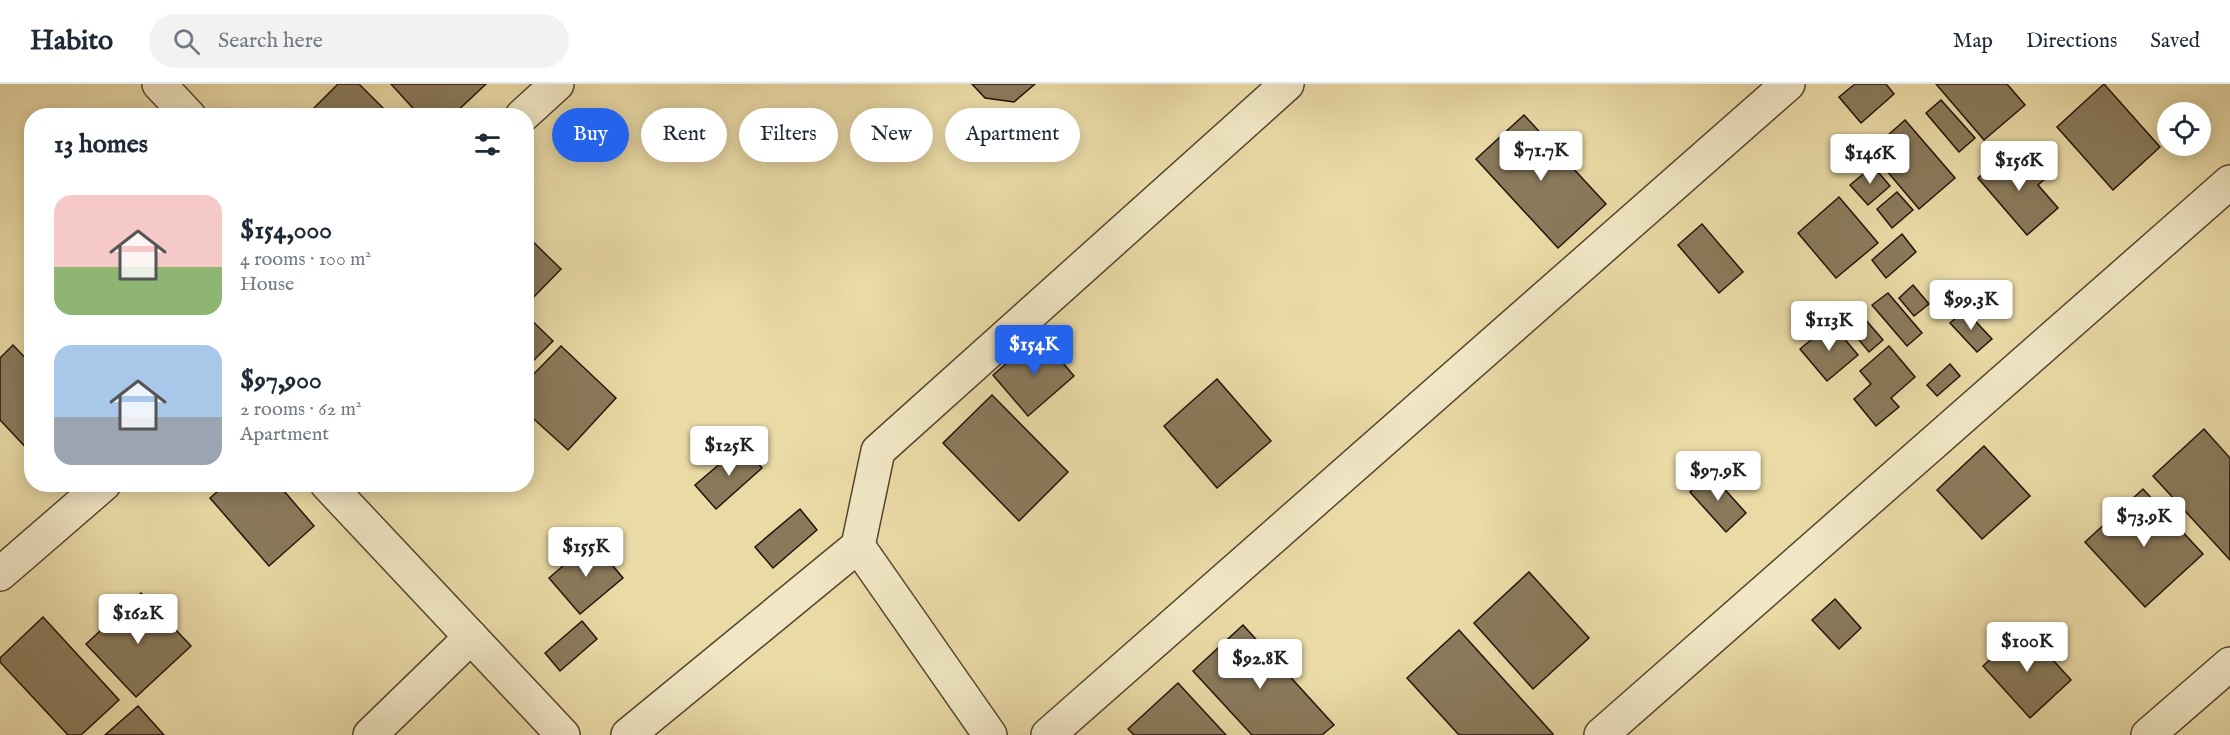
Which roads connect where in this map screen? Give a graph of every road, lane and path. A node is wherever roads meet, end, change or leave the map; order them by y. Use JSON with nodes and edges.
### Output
{"nodes":[{"id":1,"x":159,"y":84,"type":"edge"},
{"id":2,"x":1287,"y":84,"type":"edge"},
{"id":3,"x":1788,"y":84,"type":"edge"},
{"id":4,"x":550,"y":86,"type":"edge"},
{"id":5,"x":182,"y":108,"type":"edge"},
{"id":6,"x":529,"y":108,"type":"edge"},
{"id":7,"x":2230,"y":182,"type":"edge"},
{"id":8,"x":95,"y":492,"type":"edge"},
{"id":9,"x":334,"y":492,"type":"edge"},
{"id":10,"x":858,"y":546,"type":"junction"},
{"id":11,"x":0,"y":574,"type":"edge"},
{"id":12,"x":471,"y":638,"type":"junction"},
{"id":13,"x":2230,"y":664,"type":"edge"},
{"id":14,"x":370,"y":735,"type":"edge"},
{"id":15,"x":563,"y":735,"type":"edge"},
{"id":16,"x":628,"y":735,"type":"edge"},
{"id":17,"x":990,"y":735,"type":"edge"},
{"id":18,"x":1048,"y":735,"type":"edge"},
{"id":19,"x":1601,"y":735,"type":"edge"},
{"id":20,"x":2148,"y":735,"type":"edge"}],
"edges":[{"from":1,"to":5,"type":"street"},
{"from":2,"to":10,"type":"street"},
{"from":3,"to":18,"type":"street"},
{"from":4,"to":6,"type":"street"},
{"from":7,"to":19,"type":"street"},
{"from":8,"to":11,"type":"street"},
{"from":9,"to":12,"type":"street"},
{"from":10,"to":16,"type":"street"},
{"from":10,"to":17,"type":"street"},
{"from":12,"to":14,"type":"street"},
{"from":12,"to":15,"type":"street"},
{"from":13,"to":20,"type":"street"}]}
